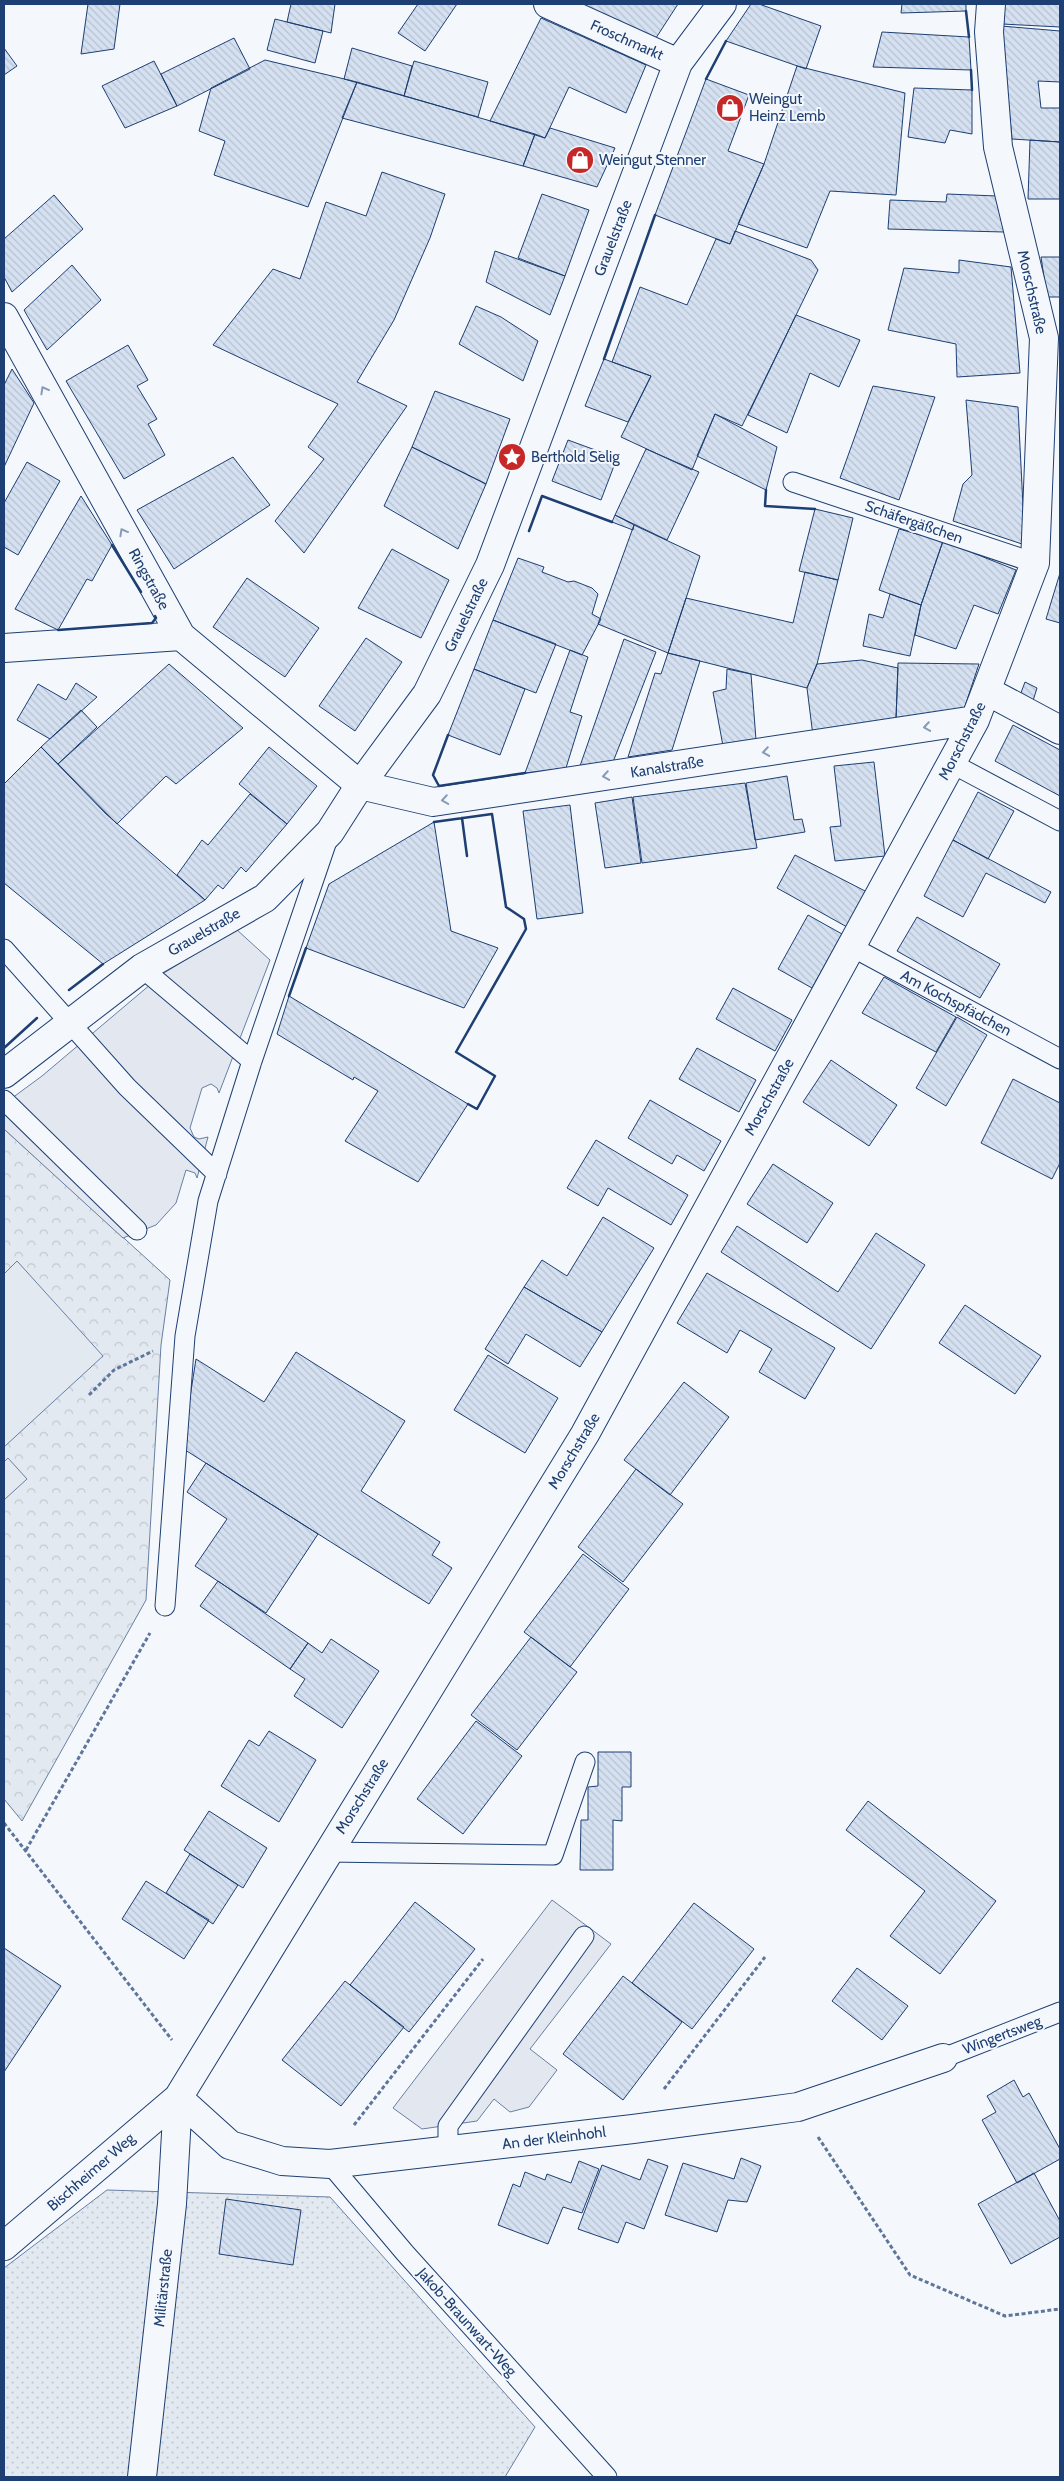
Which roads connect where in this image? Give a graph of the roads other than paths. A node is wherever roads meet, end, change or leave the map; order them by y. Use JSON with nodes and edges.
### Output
{"nodes":[{"id":1,"x":548,"y":4,"type":"edge"},
{"id":2,"x":722,"y":4,"type":"edge"},
{"id":3,"x":990,"y":4,"type":"edge"},
{"id":4,"x":678,"y":63,"type":"junction"},
{"id":5,"x":4,"y":317,"type":"edge"},
{"id":6,"x":1052,"y":336,"type":"edge"},
{"id":7,"x":793,"y":482,"type":"dead end"},
{"id":8,"x":1035,"y":563,"type":"junction"},
{"id":9,"x":181,"y":636,"type":"junction"},
{"id":10,"x":4,"y":648,"type":"edge"},
{"id":11,"x":987,"y":691,"type":"junction"},
{"id":12,"x":975,"y":720,"type":"junction"},
{"id":13,"x":1060,"y":730,"type":"edge"},
{"id":14,"x":952,"y":764,"type":"junction"},
{"id":15,"x":360,"y":785,"type":"junction"},
{"id":16,"x":1060,"y":821,"type":"edge"},
{"id":17,"x":330,"y":832,"type":"junction"},
{"id":18,"x":852,"y":947,"type":"junction"},
{"id":19,"x":4,"y":949,"type":"edge"},
{"id":20,"x":142,"y":968,"type":"junction"},
{"id":21,"x":70,"y":1023,"type":"junction"},
{"id":22,"x":1060,"y":1059,"type":"edge"},
{"id":23,"x":252,"y":1061,"type":"junction"},
{"id":24,"x":4,"y":1074,"type":"edge"},
{"id":25,"x":4,"y":1100,"type":"edge"},
{"id":26,"x":217,"y":1174,"type":"junction"},
{"id":27,"x":137,"y":1230,"type":"dead end"},
{"id":28,"x":165,"y":1606,"type":"road end"},
{"id":29,"x":585,"y":1762,"type":"dead end"},
{"id":30,"x":327,"y":1852,"type":"junction"},
{"id":31,"x":584,"y":1936,"type":"dead end"},
{"id":32,"x":1060,"y":2012,"type":"edge"},
{"id":33,"x":943,"y":2058,"type":"joint"},
{"id":34,"x":178,"y":2098,"type":"junction"},
{"id":35,"x":448,"y":2151,"type":"junction"},
{"id":36,"x":330,"y":2164,"type":"junction"},
{"id":37,"x":4,"y":2246,"type":"edge"},
{"id":38,"x":142,"y":2477,"type":"edge"},
{"id":39,"x":607,"y":2477,"type":"edge"}],
"edges":[{"from":1,"to":4,"type":"street","name":"Froschmarkt"},
{"from":2,"to":4,"type":"street","name":"Grauelstraße"},
{"from":3,"to":6,"type":"street","name":"Morschstraße"},
{"from":4,"to":15,"type":"street","name":"Grauelstraße"},
{"from":9,"to":5,"type":"street","name":"Ringstraße","one_way":true},
{"from":6,"to":8,"type":"street","name":"Morschstraße"},
{"from":7,"to":8,"type":"lane","name":"Schäfergäßchen"},
{"from":8,"to":11,"type":"street","name":"Morschstraße"},
{"from":9,"to":10,"type":"street"},
{"from":9,"to":15,"type":"street","name":"Ringstraße"},
{"from":11,"to":12,"type":"street","name":"Morschstraße"},
{"from":11,"to":13,"type":"street"},
{"from":12,"to":14,"type":"street","name":"Morschstraße"},
{"from":12,"to":15,"type":"street","name":"Kanalstraße","one_way":true},
{"from":14,"to":16,"type":"lane"},
{"from":14,"to":18,"type":"street","name":"Morschstraße"},
{"from":15,"to":17,"type":"street","name":"Grauelstraße"},
{"from":17,"to":20,"type":"street","name":"Grauelstraße"},
{"from":17,"to":23,"type":"lane"},
{"from":18,"to":22,"type":"lane","name":"Am Kochspfädchen"},
{"from":18,"to":30,"type":"street","name":"Morschstraße"},
{"from":19,"to":21,"type":"lane"},
{"from":20,"to":21,"type":"street","name":"Grauelstraße"},
{"from":20,"to":23,"type":"lane"},
{"from":21,"to":24,"type":"street","name":"Grauelstraße"},
{"from":21,"to":26,"type":"lane"},
{"from":23,"to":26,"type":"lane"},
{"from":25,"to":27,"type":"lane"},
{"from":26,"to":28,"type":"lane"},
{"from":29,"to":30,"type":"lane"},
{"from":30,"to":34,"type":"street","name":"Morschstraße"},
{"from":31,"to":35,"type":"lane"},
{"from":32,"to":33,"type":"lane","name":"Wingertsweg"},
{"from":33,"to":35,"type":"street","name":"An der Kleinhohl"},
{"from":34,"to":36,"type":"street","name":"An der Kleinhohl"},
{"from":34,"to":37,"type":"street","name":"Bischheimer Weg"},
{"from":34,"to":38,"type":"street","name":"Militärstraße"},
{"from":35,"to":36,"type":"street","name":"An der Kleinhohl"},
{"from":36,"to":39,"type":"lane","name":"Jakob-Braunwart-Weg"}]}
